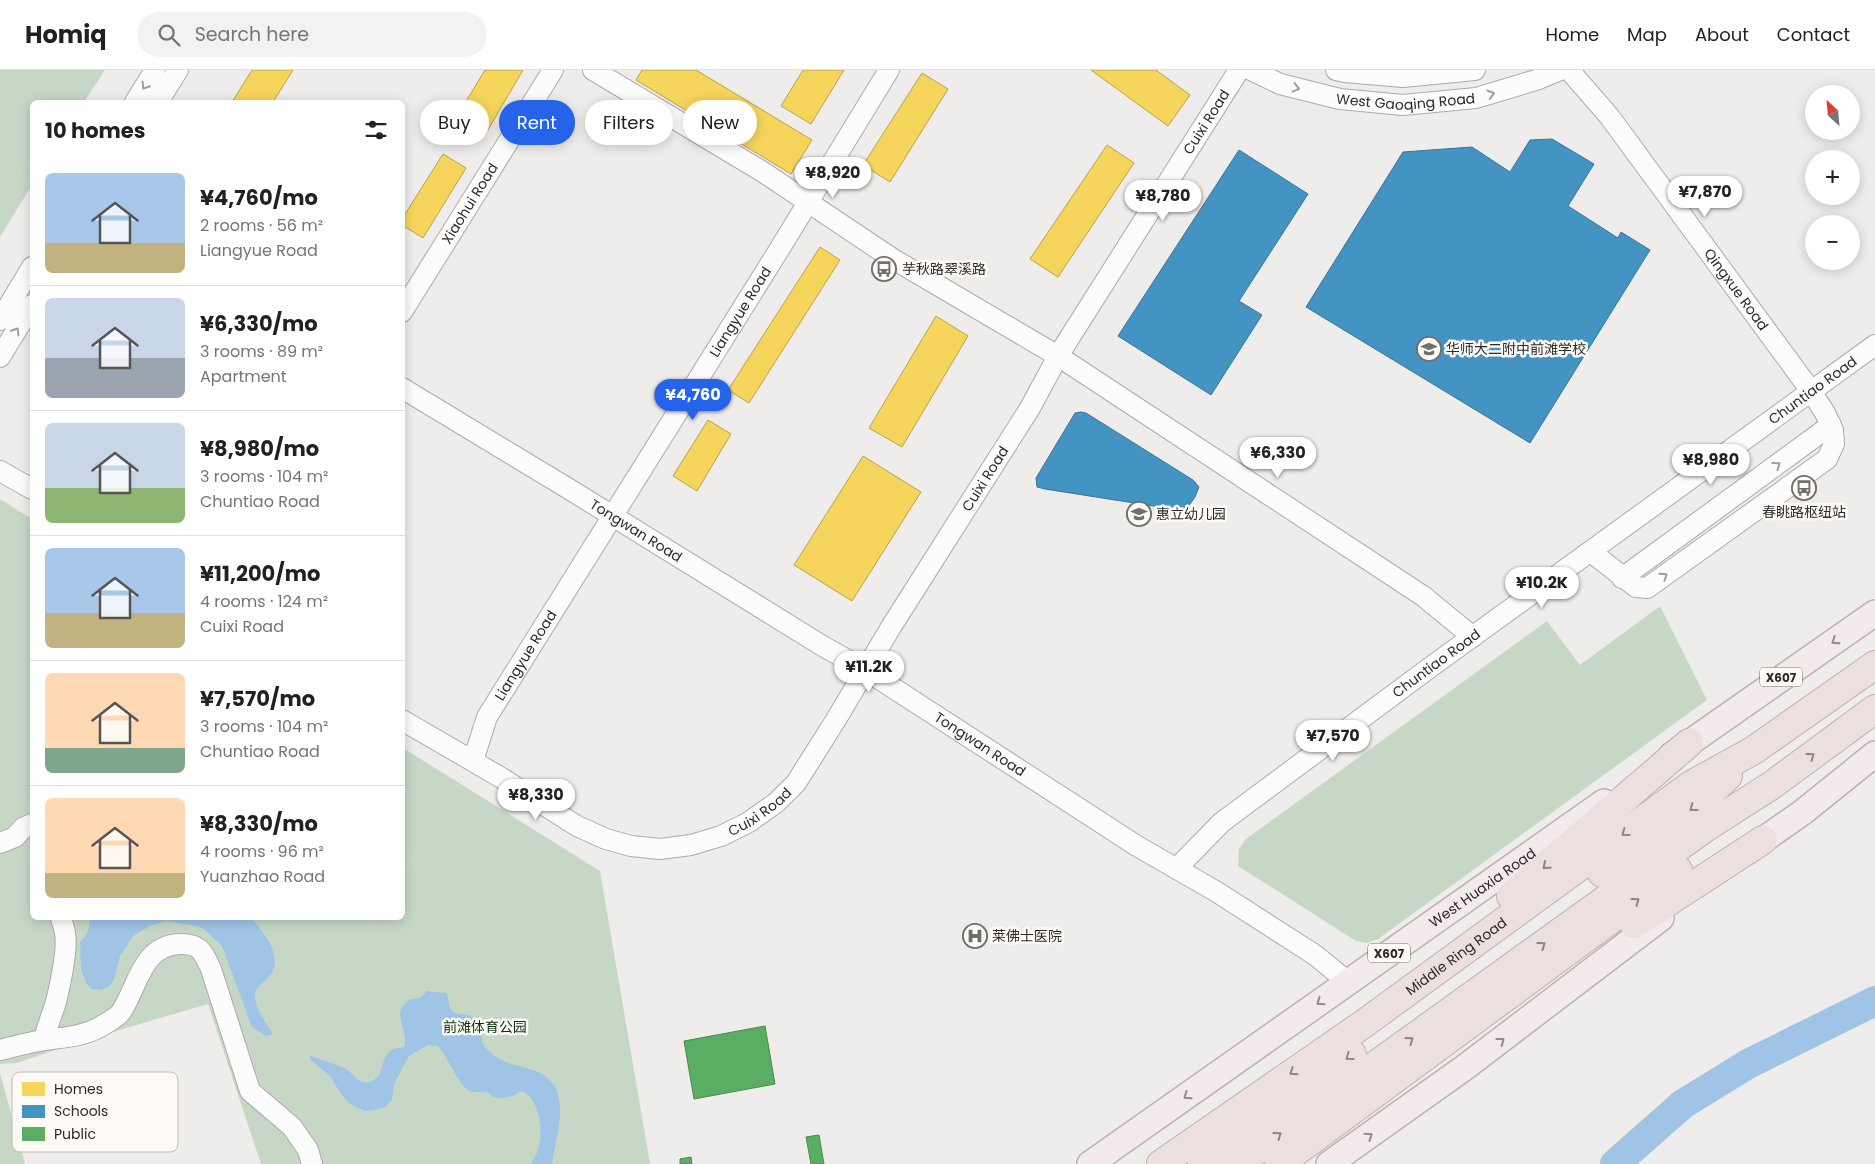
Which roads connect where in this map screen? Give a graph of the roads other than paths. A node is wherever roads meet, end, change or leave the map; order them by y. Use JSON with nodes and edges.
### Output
{"nodes":[{"id":1,"x":155,"y":70,"type":"edge"},
{"id":2,"x":178,"y":70,"type":"edge"},
{"id":3,"x":553,"y":70,"type":"edge"},
{"id":4,"x":593,"y":70,"type":"edge"},
{"id":5,"x":889,"y":70,"type":"edge"},
{"id":6,"x":1239,"y":70,"type":"edge"},
{"id":7,"x":1251,"y":70,"type":"edge"},
{"id":8,"x":1336,"y":70,"type":"edge"},
{"id":9,"x":1475,"y":70,"type":"edge"},
{"id":10,"x":1560,"y":70,"type":"edge"},
{"id":11,"x":1569,"y":70,"type":"edge"},
{"id":12,"x":136,"y":100,"type":"edge"},
{"id":13,"x":159,"y":100,"type":"edge"},
{"id":14,"x":808,"y":203,"type":"junction"},
{"id":15,"x":30,"y":271,"type":"edge"},
{"id":16,"x":405,"y":307,"type":"edge"},
{"id":17,"x":30,"y":308,"type":"edge"},
{"id":18,"x":0,"y":320,"type":"edge"},
{"id":19,"x":1875,"y":345,"type":"edge"},
{"id":20,"x":1058,"y":356,"type":"junction"},
{"id":21,"x":0,"y":357,"type":"edge"},
{"id":22,"x":405,"y":390,"type":"edge"},
{"id":23,"x":1811,"y":391,"type":"junction"},
{"id":24,"x":0,"y":470,"type":"edge"},
{"id":25,"x":30,"y":488,"type":"edge"},
{"id":26,"x":613,"y":516,"type":"junction"},
{"id":27,"x":1591,"y":552,"type":"junction"},
{"id":28,"x":1875,"y":613,"type":"edge"},
{"id":29,"x":1473,"y":637,"type":"junction"},
{"id":30,"x":867,"y":671,"type":"junction"},
{"id":31,"x":1865,"y":672,"type":"edge"},
{"id":32,"x":1875,"y":709,"type":"edge"},
{"id":33,"x":405,"y":722,"type":"edge"},
{"id":34,"x":1689,"y":743,"type":"junction"},
{"id":35,"x":1754,"y":750,"type":"junction"},
{"id":36,"x":1875,"y":754,"type":"edge"},
{"id":37,"x":473,"y":761,"type":"junction"},
{"id":38,"x":1772,"y":785,"type":"junction"},
{"id":39,"x":30,"y":825,"type":"edge"},
{"id":40,"x":1763,"y":840,"type":"junction"},
{"id":41,"x":0,"y":844,"type":"edge"},
{"id":42,"x":1177,"y":868,"type":"junction"},
{"id":43,"x":62,"y":920,"type":"edge"},
{"id":44,"x":1348,"y":982,"type":"junction"},
{"id":45,"x":1362,"y":1025,"type":"junction"},
{"id":46,"x":44,"y":1040,"type":"junction"},
{"id":47,"x":0,"y":1050,"type":"edge"},
{"id":48,"x":1372,"y":1096,"type":"junction"},
{"id":49,"x":312,"y":1164,"type":"edge"},
{"id":50,"x":1090,"y":1164,"type":"edge"},
{"id":51,"x":1161,"y":1164,"type":"edge"},
{"id":52,"x":1202,"y":1164,"type":"edge"},
{"id":53,"x":1238,"y":1164,"type":"edge"},
{"id":54,"x":1279,"y":1164,"type":"edge"},
{"id":55,"x":1329,"y":1164,"type":"edge"}],
"edges":[{"from":1,"to":12,"type":"street","one_way":true},
{"from":2,"to":13,"type":"street"},
{"from":3,"to":16,"type":"street","name":"Xiaohui Road"},
{"from":4,"to":14,"type":"street"},
{"from":5,"to":14,"type":"street","name":"Liangyue Road"},
{"from":6,"to":20,"type":"street","name":"Cuixi Road"},
{"from":7,"to":10,"type":"street","name":"West Gaoqing Road","one_way":true},
{"from":8,"to":9,"type":"street","name":"West Gaoqing Road"},
{"from":11,"to":23,"type":"street","name":"Qingxue Road"},
{"from":14,"to":20,"type":"street"},
{"from":14,"to":26,"type":"street","name":"Liangyue Road"},
{"from":15,"to":18,"type":"street"},
{"from":21,"to":17,"type":"street","one_way":true},
{"from":19,"to":23,"type":"street","name":"Chuntiao Road"},
{"from":20,"to":29,"type":"street"},
{"from":20,"to":30,"type":"street","name":"Cuixi Road"},
{"from":22,"to":26,"type":"street","name":"Tongwan Road"},
{"from":23,"to":27,"type":"street","name":"Chuntiao Road"},
{"from":27,"to":23,"type":"street","name":"Qingxue Road","one_way":true},
{"from":24,"to":25,"type":"street"},
{"from":26,"to":30,"type":"street","name":"Tongwan Road"},
{"from":26,"to":37,"type":"street","name":"Liangyue Road"},
{"from":27,"to":29,"type":"street","name":"Chuntiao Road"},
{"from":28,"to":34,"type":"main road","name":"West Huaxia Road","number":"X607","one_way":true},
{"from":29,"to":42,"type":"street","name":"Chuntiao Road"},
{"from":30,"to":37,"type":"street","name":"Cuixi Road"},
{"from":30,"to":42,"type":"street","name":"Tongwan Road"},
{"from":31,"to":35,"type":"highway","name":"Middle Ring Road"},
{"from":38,"to":32,"type":"highway","one_way":true},
{"from":33,"to":37,"type":"street","name":"Cuixi Road"},
{"from":34,"to":44,"type":"main road","name":"West Huaxia Road","number":"X607"},
{"from":34,"to":45,"type":"highway","one_way":true},
{"from":35,"to":45,"type":"highway","name":"Middle Ring Road","one_way":true},
{"from":35,"to":52,"type":"highway","name":"Middle Ring Road","one_way":true},
{"from":36,"to":40,"type":"main road"},
{"from":48,"to":38,"type":"highway","one_way":true},
{"from":53,"to":38,"type":"highway","one_way":true},
{"from":39,"to":41,"type":"street"},
{"from":40,"to":48,"type":"highway"},
{"from":55,"to":40,"type":"main road","one_way":true},
{"from":42,"to":44,"type":"street","name":"Tongwan Road"},
{"from":43,"to":46,"type":"street"},
{"from":44,"to":50,"type":"main road","name":"West Huaxia Road","number":"X607","one_way":true},
{"from":45,"to":51,"type":"highway","name":"Middle Ring Road","one_way":true},
{"from":46,"to":47,"type":"street"},
{"from":46,"to":49,"type":"street"},
{"from":48,"to":54,"type":"highway"}]}
